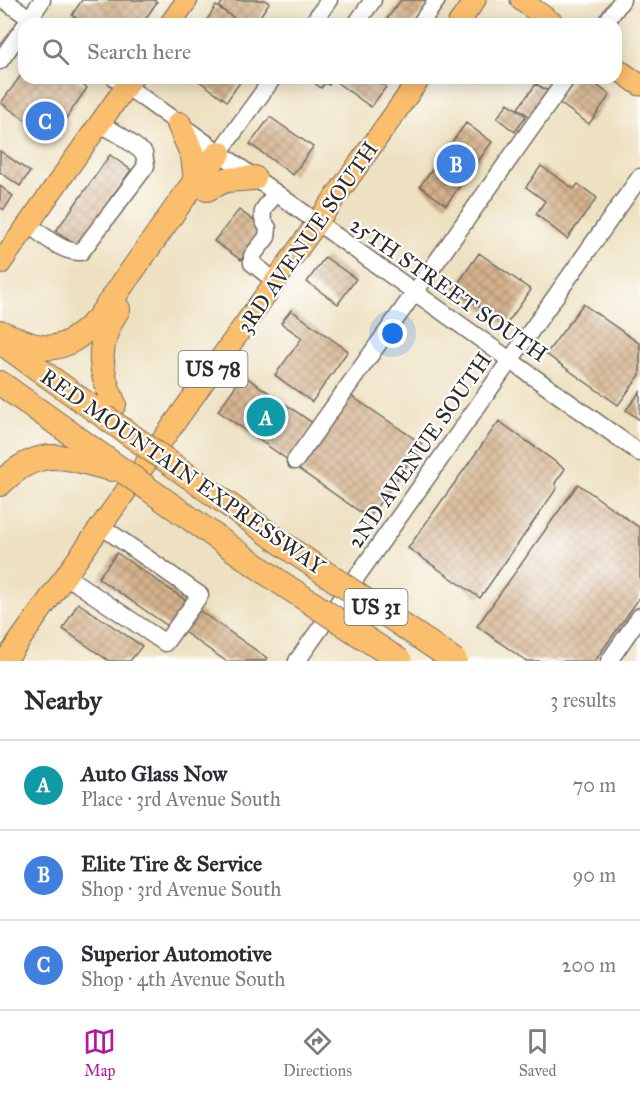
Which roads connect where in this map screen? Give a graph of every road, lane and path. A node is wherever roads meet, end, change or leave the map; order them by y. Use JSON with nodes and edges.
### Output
{"nodes":[{"id":1,"x":4,"y":0,"type":"edge"},
{"id":2,"x":42,"y":0,"type":"edge"},
{"id":3,"x":187,"y":0,"type":"edge"},
{"id":4,"x":329,"y":0,"type":"edge"},
{"id":5,"x":373,"y":0,"type":"edge"},
{"id":6,"x":437,"y":0,"type":"edge"},
{"id":7,"x":476,"y":0,"type":"edge"},
{"id":8,"x":521,"y":0,"type":"edge"},
{"id":9,"x":622,"y":0,"type":"edge"},
{"id":10,"x":24,"y":18,"type":"edge"},
{"id":11,"x":32,"y":18,"type":"edge"},
{"id":12,"x":174,"y":18,"type":"edge"},
{"id":13,"x":316,"y":18,"type":"edge"},
{"id":14,"x":363,"y":18,"type":"edge"},
{"id":15,"x":424,"y":18,"type":"edge"},
{"id":16,"x":462,"y":18,"type":"edge"},
{"id":17,"x":546,"y":18,"type":"edge"},
{"id":18,"x":609,"y":18,"type":"edge"},
{"id":19,"x":18,"y":37,"type":"edge"},
{"id":20,"x":0,"y":61,"type":"edge"},
{"id":21,"x":622,"y":72,"type":"edge"},
{"id":22,"x":122,"y":84,"type":"edge"},
{"id":23,"x":128,"y":84,"type":"edge"},
{"id":24,"x":269,"y":84,"type":"edge"},
{"id":25,"x":416,"y":84,"type":"edge"},
{"id":26,"x":563,"y":84,"type":"edge"},
{"id":27,"x":640,"y":85,"type":"edge"},
{"id":28,"x":100,"y":124,"type":"junction"},
{"id":29,"x":179,"y":124,"type":"junction"},
{"id":30,"x":224,"y":156,"type":"junction"},
{"id":31,"x":640,"y":177,"type":"edge"},
{"id":32,"x":254,"y":178,"type":"junction"},
{"id":33,"x":202,"y":185,"type":"junction"},
{"id":34,"x":276,"y":193,"type":"junction"},
{"id":35,"x":317,"y":223,"type":"junction"},
{"id":36,"x":28,"y":224,"type":"junction"},
{"id":37,"x":0,"y":264,"type":"edge"},
{"id":38,"x":275,"y":281,"type":"junction"},
{"id":39,"x":414,"y":292,"type":"junction"},
{"id":40,"x":0,"y":332,"type":"edge"},
{"id":41,"x":13,"y":346,"type":"edge"},
{"id":42,"x":509,"y":360,"type":"junction"},
{"id":43,"x":0,"y":383,"type":"edge"},
{"id":44,"x":110,"y":410,"type":"junction"},
{"id":45,"x":79,"y":451,"type":"junction"},
{"id":46,"x":640,"y":453,"type":"edge"},
{"id":47,"x":294,"y":461,"type":"dead end"},
{"id":48,"x":0,"y":484,"type":"edge"},
{"id":49,"x":102,"y":526,"type":"junction"},
{"id":50,"x":66,"y":576,"type":"junction"},
{"id":51,"x":640,"y":616,"type":"edge"},
{"id":52,"x":11,"y":659,"type":"edge"},
{"id":53,"x":297,"y":661,"type":"edge"},
{"id":54,"x":400,"y":661,"type":"edge"},
{"id":55,"x":455,"y":661,"type":"edge"},
{"id":56,"x":609,"y":661,"type":"edge"}],
"edges":[{"from":1,"to":10,"type":"street"},
{"from":2,"to":11,"type":"street"},
{"from":3,"to":12,"type":"main road"},
{"from":4,"to":13,"type":"street"},
{"from":5,"to":14,"type":"street"},
{"from":6,"to":15,"type":"street"},
{"from":7,"to":16,"type":"main road"},
{"from":8,"to":17,"type":"main road"},
{"from":9,"to":18,"type":"street"},
{"from":19,"to":20,"type":"street"},
{"from":21,"to":27,"type":"main road"},
{"from":22,"to":28,"type":"main road"},
{"from":23,"to":29,"type":"street","name":"25TH STREET SOUTH"},
{"from":24,"to":30,"type":"street"},
{"from":25,"to":35,"type":"main road","name":"3RD AVENUE SOUTH","number":"US 78"},
{"from":26,"to":39,"type":"street"},
{"from":28,"to":36,"type":"main road"},
{"from":28,"to":36,"type":"street"},
{"from":29,"to":30,"type":"street","name":"25TH STREET SOUTH"},
{"from":29,"to":33,"type":"highway"},
{"from":30,"to":32,"type":"street","name":"25TH STREET SOUTH"},
{"from":30,"to":33,"type":"highway"},
{"from":31,"to":42,"type":"street","name":"2ND AVENUE SOUTH"},
{"from":32,"to":33,"type":"highway"},
{"from":32,"to":34,"type":"street","name":"25TH STREET SOUTH"},
{"from":33,"to":41,"type":"highway"},
{"from":33,"to":44,"type":"highway"},
{"from":34,"to":35,"type":"street","name":"25TH STREET SOUTH"},
{"from":34,"to":38,"type":"street"},
{"from":35,"to":38,"type":"main road","name":"3RD AVENUE SOUTH","number":"US 78"},
{"from":35,"to":39,"type":"street","name":"25TH STREET SOUTH"},
{"from":36,"to":37,"type":"main road"},
{"from":38,"to":49,"type":"main road","name":"3RD AVENUE SOUTH","number":"US 78"},
{"from":39,"to":42,"type":"street","name":"25TH STREET SOUTH"},
{"from":39,"to":47,"type":"street"},
{"from":40,"to":41,"type":"highway"},
{"from":41,"to":44,"type":"highway","name":"RED MOUNTAIN EXPRESSWAY"},
{"from":42,"to":46,"type":"street","name":"25TH STREET SOUTH"},
{"from":42,"to":53,"type":"street","name":"2ND AVENUE SOUTH"},
{"from":43,"to":45,"type":"highway","name":"RED MOUNTAIN EXPRESSWAY"},
{"from":44,"to":55,"type":"highway","name":"RED MOUNTAIN EXPRESSWAY","number":"US 31","bridge":true},
{"from":45,"to":48,"type":"highway"},
{"from":45,"to":54,"type":"highway","name":"RED MOUNTAIN EXPRESSWAY","number":"US 31","bridge":true},
{"from":49,"to":50,"type":"main road","name":"3RD AVENUE SOUTH","number":"US 78"},
{"from":49,"to":50,"type":"street"},
{"from":50,"to":52,"type":"main road","name":"3RD AVENUE SOUTH","number":"US 78"},
{"from":51,"to":56,"type":"street"}]}
